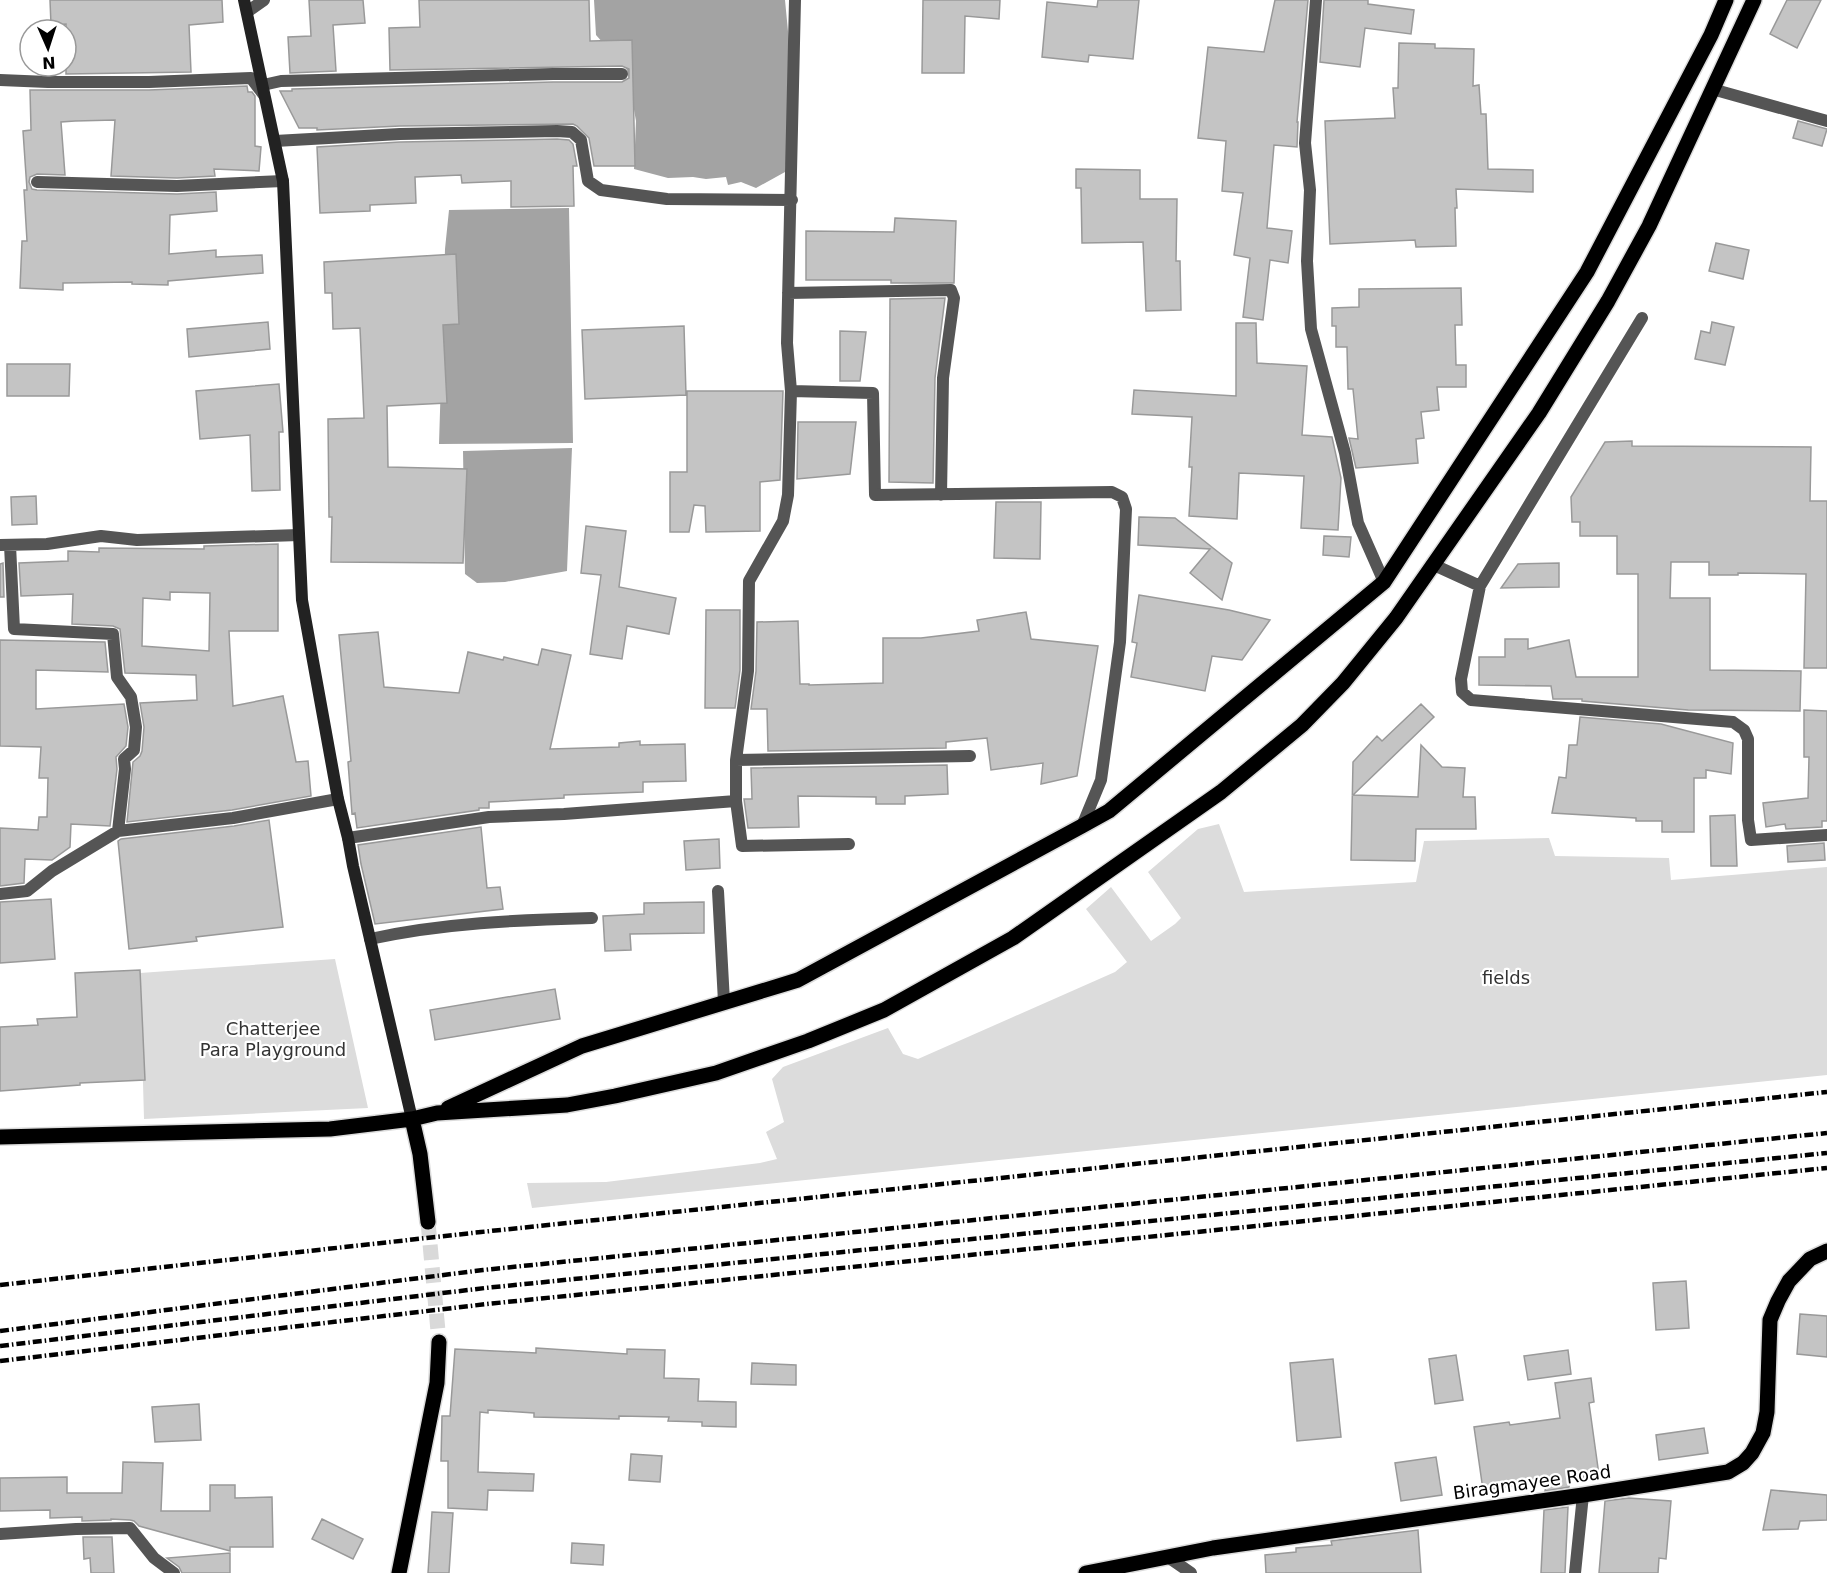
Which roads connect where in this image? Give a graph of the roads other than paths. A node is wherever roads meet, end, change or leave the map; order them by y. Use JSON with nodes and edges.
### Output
{"nodes":[{"id":1,"x":264,"y":0,"type":"edge"},
{"id":2,"x":795,"y":0,"type":"edge"},
{"id":3,"x":1316,"y":0,"type":"edge"},
{"id":4,"x":1726,"y":0,"type":"edge"},
{"id":5,"x":1754,"y":0,"type":"edge"},
{"id":6,"x":246,"y":6,"type":"edge"},
{"id":7,"x":622,"y":74,"type":"dead end"},
{"id":8,"x":0,"y":80,"type":"edge"},
{"id":9,"x":1712,"y":89,"type":"junction"},
{"id":10,"x":264,"y":91,"type":"junction"},
{"id":11,"x":1827,"y":121,"type":"edge"},
{"id":12,"x":275,"y":141,"type":"junction"},
{"id":13,"x":283,"y":181,"type":"junction"},
{"id":14,"x":37,"y":182,"type":"dead end"},
{"id":15,"x":792,"y":200,"type":"junction"},
{"id":16,"x":788,"y":293,"type":"junction"},
{"id":17,"x":1642,"y":318,"type":"dead end"},
{"id":18,"x":791,"y":391,"type":"junction"},
{"id":19,"x":941,"y":495,"type":"junction"},
{"id":20,"x":299,"y":535,"type":"junction"},
{"id":21,"x":5,"y":545,"type":"edge"},
{"id":22,"x":1434,"y":565,"type":"junction"},
{"id":23,"x":1384,"y":582,"type":"junction"},
{"id":24,"x":1480,"y":586,"type":"junction"},
{"id":25,"x":970,"y":756,"type":"dead end"},
{"id":26,"x":736,"y":760,"type":"junction"},
{"id":27,"x":338,"y":799,"type":"junction"},
{"id":28,"x":736,"y":801,"type":"junction"},
{"id":29,"x":1082,"y":826,"type":"junction"},
{"id":30,"x":118,"y":831,"type":"junction"},
{"id":31,"x":1827,"y":836,"type":"edge"},
{"id":32,"x":348,"y":838,"type":"junction"},
{"id":33,"x":849,"y":844,"type":"dead end"},
{"id":34,"x":718,"y":891,"type":"dead end"},
{"id":35,"x":0,"y":894,"type":"edge"},
{"id":36,"x":592,"y":918,"type":"dead end"},
{"id":37,"x":370,"y":939,"type":"junction"},
{"id":38,"x":724,"y":1002,"type":"junction"},
{"id":39,"x":437,"y":1113,"type":"junction"},
{"id":40,"x":412,"y":1119,"type":"junction"},
{"id":41,"x":0,"y":1137,"type":"edge"},
{"id":42,"x":428,"y":1222,"type":"tunnel mouth"},
{"id":43,"x":1827,"y":1251,"type":"edge"},
{"id":44,"x":439,"y":1342,"type":"tunnel mouth"},
{"id":45,"x":1583,"y":1495,"type":"junction"},
{"id":46,"x":0,"y":1534,"type":"edge"},
{"id":47,"x":1158,"y":1563,"type":"edge"},
{"id":48,"x":174,"y":1573,"type":"edge"},
{"id":49,"x":399,"y":1573,"type":"edge"},
{"id":50,"x":1086,"y":1573,"type":"edge"},
{"id":51,"x":1191,"y":1573,"type":"edge"},
{"id":52,"x":1575,"y":1573,"type":"edge"}],
"edges":[{"from":1,"to":6,"type":"street"},
{"from":2,"to":15,"type":"street"},
{"from":3,"to":23,"type":"street"},
{"from":4,"to":23,"type":"main road"},
{"from":5,"to":9,"type":"main road"},
{"from":6,"to":10,"type":"main road"},
{"from":7,"to":10,"type":"street"},
{"from":8,"to":10,"type":"street"},
{"from":9,"to":11,"type":"street"},
{"from":9,"to":22,"type":"main road"},
{"from":10,"to":12,"type":"main road"},
{"from":12,"to":13,"type":"main road"},
{"from":12,"to":15,"type":"street"},
{"from":13,"to":14,"type":"street"},
{"from":13,"to":20,"type":"main road"},
{"from":15,"to":16,"type":"street"},
{"from":16,"to":18,"type":"street"},
{"from":16,"to":19,"type":"street"},
{"from":17,"to":24,"type":"street"},
{"from":18,"to":19,"type":"street"},
{"from":18,"to":26,"type":"street"},
{"from":19,"to":29,"type":"street"},
{"from":20,"to":21,"type":"street"},
{"from":20,"to":27,"type":"main road"},
{"from":21,"to":30,"type":"street"},
{"from":22,"to":24,"type":"street"},
{"from":22,"to":39,"type":"main road"},
{"from":23,"to":29,"type":"main road"},
{"from":24,"to":31,"type":"street"},
{"from":25,"to":26,"type":"street"},
{"from":26,"to":28,"type":"street"},
{"from":27,"to":30,"type":"street"},
{"from":27,"to":32,"type":"main road"},
{"from":28,"to":32,"type":"street"},
{"from":28,"to":33,"type":"street"},
{"from":29,"to":38,"type":"main road"},
{"from":30,"to":35,"type":"street"},
{"from":32,"to":37,"type":"main road"},
{"from":34,"to":38,"type":"street"},
{"from":36,"to":37,"type":"street"},
{"from":37,"to":40,"type":"main road"},
{"from":38,"to":39,"type":"main road"},
{"from":39,"to":40,"type":"main road"},
{"from":40,"to":41,"type":"main road"},
{"from":40,"to":42,"type":"main road"},
{"from":43,"to":45,"type":"main road","name":"Biragmayee Road"},
{"from":44,"to":49,"type":"main road"},
{"from":45,"to":47,"type":"main road","name":"Biragmayee Road"},
{"from":45,"to":52,"type":"street"},
{"from":46,"to":48,"type":"street"},
{"from":47,"to":50,"type":"main road","name":"Biragmayee Road"},
{"from":47,"to":51,"type":"street"}]}
